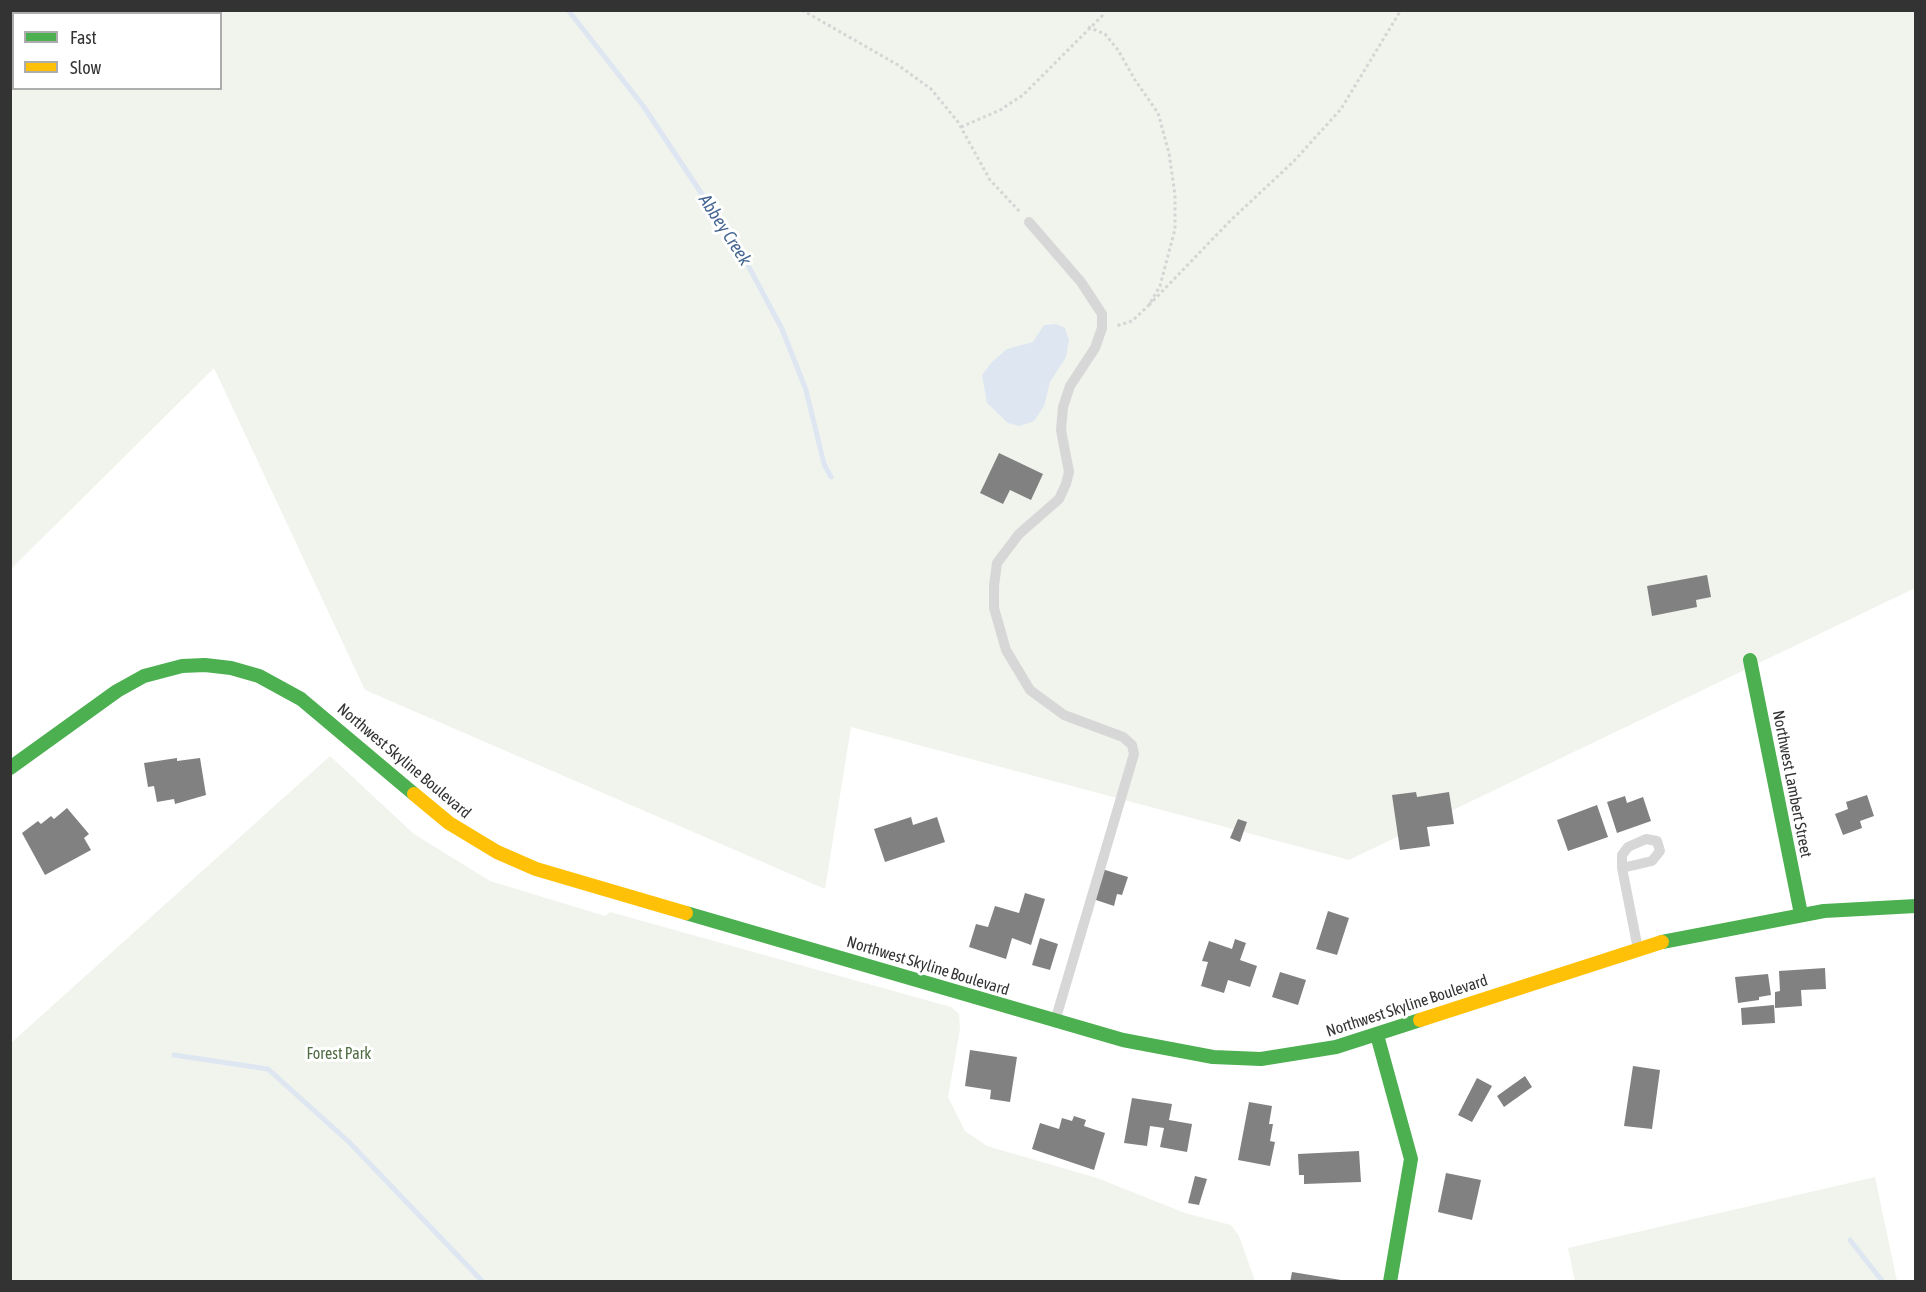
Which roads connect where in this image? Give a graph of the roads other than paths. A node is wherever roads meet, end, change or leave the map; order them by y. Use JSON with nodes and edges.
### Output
{"nodes":[{"id":1,"x":1029,"y":222,"type":"road end"},
{"id":2,"x":1750,"y":660,"type":"dead end"},
{"id":3,"x":10,"y":768,"type":"edge"},
{"id":4,"x":1622,"y":868,"type":"dead end"},
{"id":5,"x":1916,"y":906,"type":"edge"},
{"id":6,"x":1801,"y":915,"type":"junction"},
{"id":7,"x":1638,"y":949,"type":"junction"},
{"id":8,"x":1055,"y":1022,"type":"junction"},
{"id":9,"x":1377,"y":1035,"type":"junction"},
{"id":10,"x":1390,"y":1281,"type":"edge"}],
"edges":[{"from":1,"to":8,"type":"lane"},
{"from":2,"to":6,"type":"main road","name":"Northwest Lambert Street"},
{"from":3,"to":8,"type":"main road","name":"Northwest Skyline Boulevard"},
{"from":4,"to":7,"type":"lane"},
{"from":5,"to":6,"type":"main road","name":"Northwest Skyline Boulevard"},
{"from":6,"to":7,"type":"main road","name":"Northwest Skyline Boulevard"},
{"from":7,"to":9,"type":"main road","name":"Northwest Skyline Boulevard"},
{"from":8,"to":9,"type":"main road","name":"Northwest Skyline Boulevard"},
{"from":9,"to":10,"type":"main road"}]}
